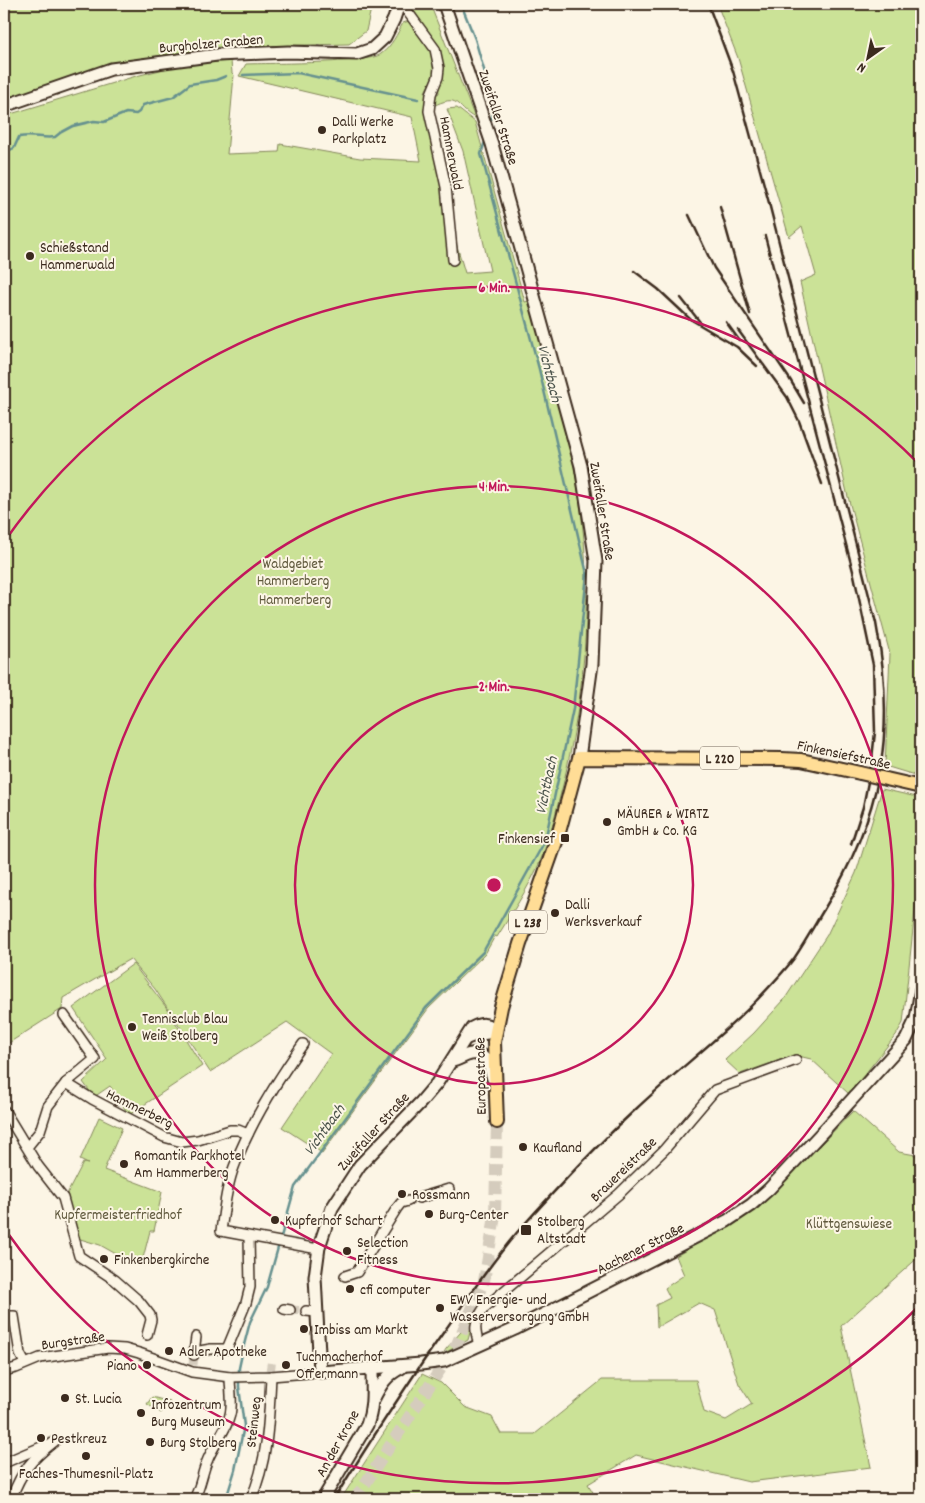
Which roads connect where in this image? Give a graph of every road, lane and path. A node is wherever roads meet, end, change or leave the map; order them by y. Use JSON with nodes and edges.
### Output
{"nodes":[{"id":1,"x":400,"y":4,"type":"edge"},
{"id":2,"x":444,"y":4,"type":"edge"},
{"id":3,"x":4,"y":106,"type":"edge"},
{"id":4,"x":453,"y":260,"type":"dead end"},
{"id":5,"x":579,"y":758,"type":"junction"},
{"id":6,"x":921,"y":787,"type":"edge"},
{"id":7,"x":921,"y":989,"type":"edge"},
{"id":8,"x":64,"y":1015,"type":"dead end"},
{"id":9,"x":917,"y":1028,"type":"edge"},
{"id":10,"x":496,"y":1029,"type":"junction"},
{"id":11,"x":303,"y":1044,"type":"dead end"},
{"id":12,"x":796,"y":1060,"type":"dead end"},
{"id":13,"x":452,"y":1061,"type":"junction"},
{"id":14,"x":66,"y":1083,"type":"junction"},
{"id":15,"x":495,"y":1086,"type":"junction"},
{"id":16,"x":4,"y":1110,"type":"edge"},
{"id":17,"x":497,"y":1122,"type":"tunnel mouth"},
{"id":18,"x":248,"y":1134,"type":"junction"},
{"id":19,"x":28,"y":1146,"type":"junction"},
{"id":20,"x":449,"y":1189,"type":"dead end"},
{"id":21,"x":419,"y":1198,"type":"dead end"},
{"id":22,"x":408,"y":1200,"type":"dead end"},
{"id":23,"x":249,"y":1237,"type":"junction"},
{"id":24,"x":318,"y":1249,"type":"junction"},
{"id":25,"x":345,"y":1276,"type":"dead end"},
{"id":26,"x":4,"y":1316,"type":"edge"},
{"id":27,"x":147,"y":1335,"type":"dead end"},
{"id":28,"x":196,"y":1337,"type":"dead end"},
{"id":29,"x":479,"y":1345,"type":"junction"},
{"id":30,"x":25,"y":1363,"type":"junction"},
{"id":31,"x":408,"y":1366,"type":"junction"},
{"id":32,"x":372,"y":1369,"type":"junction"},
{"id":33,"x":4,"y":1371,"type":"edge"},
{"id":34,"x":320,"y":1372,"type":"junction"},
{"id":35,"x":270,"y":1374,"type":"junction"},
{"id":36,"x":232,"y":1377,"type":"junction"},
{"id":37,"x":373,"y":1402,"type":"junction"},
{"id":38,"x":4,"y":1463,"type":"edge"},
{"id":39,"x":11,"y":1499,"type":"edge"},
{"id":40,"x":194,"y":1499,"type":"edge"},
{"id":41,"x":251,"y":1499,"type":"edge"},
{"id":42,"x":324,"y":1499,"type":"edge"}],
"edges":[{"from":1,"to":3,"type":"street","name":"Burgholzer Graben"},
{"from":1,"to":4,"type":"street","name":"Hammerwald"},
{"from":2,"to":5,"type":"street","name":"Zweifaller Straße","number":"L 238"},
{"from":5,"to":6,"type":"main road","name":"Finkensiefstraße","number":"L 220","bridge":true},
{"from":5,"to":10,"type":"main road","name":"Zweifaller Straße","number":"L 238"},
{"from":7,"to":9,"type":"street","name":"Aachener Straße"},
{"from":8,"to":14,"type":"street"},
{"from":9,"to":29,"type":"street","name":"Aachener Straße"},
{"from":10,"to":13,"type":"street","name":"Zweifaller Straße"},
{"from":10,"to":15,"type":"main road","name":"Europastraße","number":"L 238"},
{"from":11,"to":18,"type":"street"},
{"from":12,"to":29,"type":"street","name":"Brauereistraße"},
{"from":13,"to":15,"type":"street"},
{"from":13,"to":24,"type":"street","name":"Zweifaller Straße"},
{"from":14,"to":18,"type":"street","name":"Hammerberg"},
{"from":14,"to":19,"type":"street"},
{"from":15,"to":17,"type":"main road","name":"Europastraße","number":"L 238"},
{"from":16,"to":19,"type":"street"},
{"from":18,"to":23,"type":"street"},
{"from":19,"to":27,"type":"street"},
{"from":20,"to":21,"type":"street"},
{"from":22,"to":25,"type":"street"},
{"from":23,"to":24,"type":"street"},
{"from":23,"to":28,"type":"street"},
{"from":24,"to":34,"type":"street","name":"Zweifaller Straße"},
{"from":26,"to":30,"type":"street"},
{"from":29,"to":31,"type":"street","name":"Aachener Straße"},
{"from":30,"to":33,"type":"street","name":"Burgstraße"},
{"from":30,"to":36,"type":"street","name":"Burgstraße"},
{"from":31,"to":32,"type":"street","name":"Aachener Straße"},
{"from":31,"to":37,"type":"street"},
{"from":32,"to":34,"type":"street","name":"Aachener Straße"},
{"from":32,"to":37,"type":"street","name":"An der Krone"},
{"from":34,"to":35,"type":"street","name":"Aachener Straße"},
{"from":35,"to":36,"type":"street","name":"Burgstraße"},
{"from":35,"to":41,"type":"street","name":"Steinweg"},
{"from":36,"to":40,"type":"street"},
{"from":37,"to":42,"type":"street","name":"An der Krone"},
{"from":38,"to":39,"type":"street"}]}
